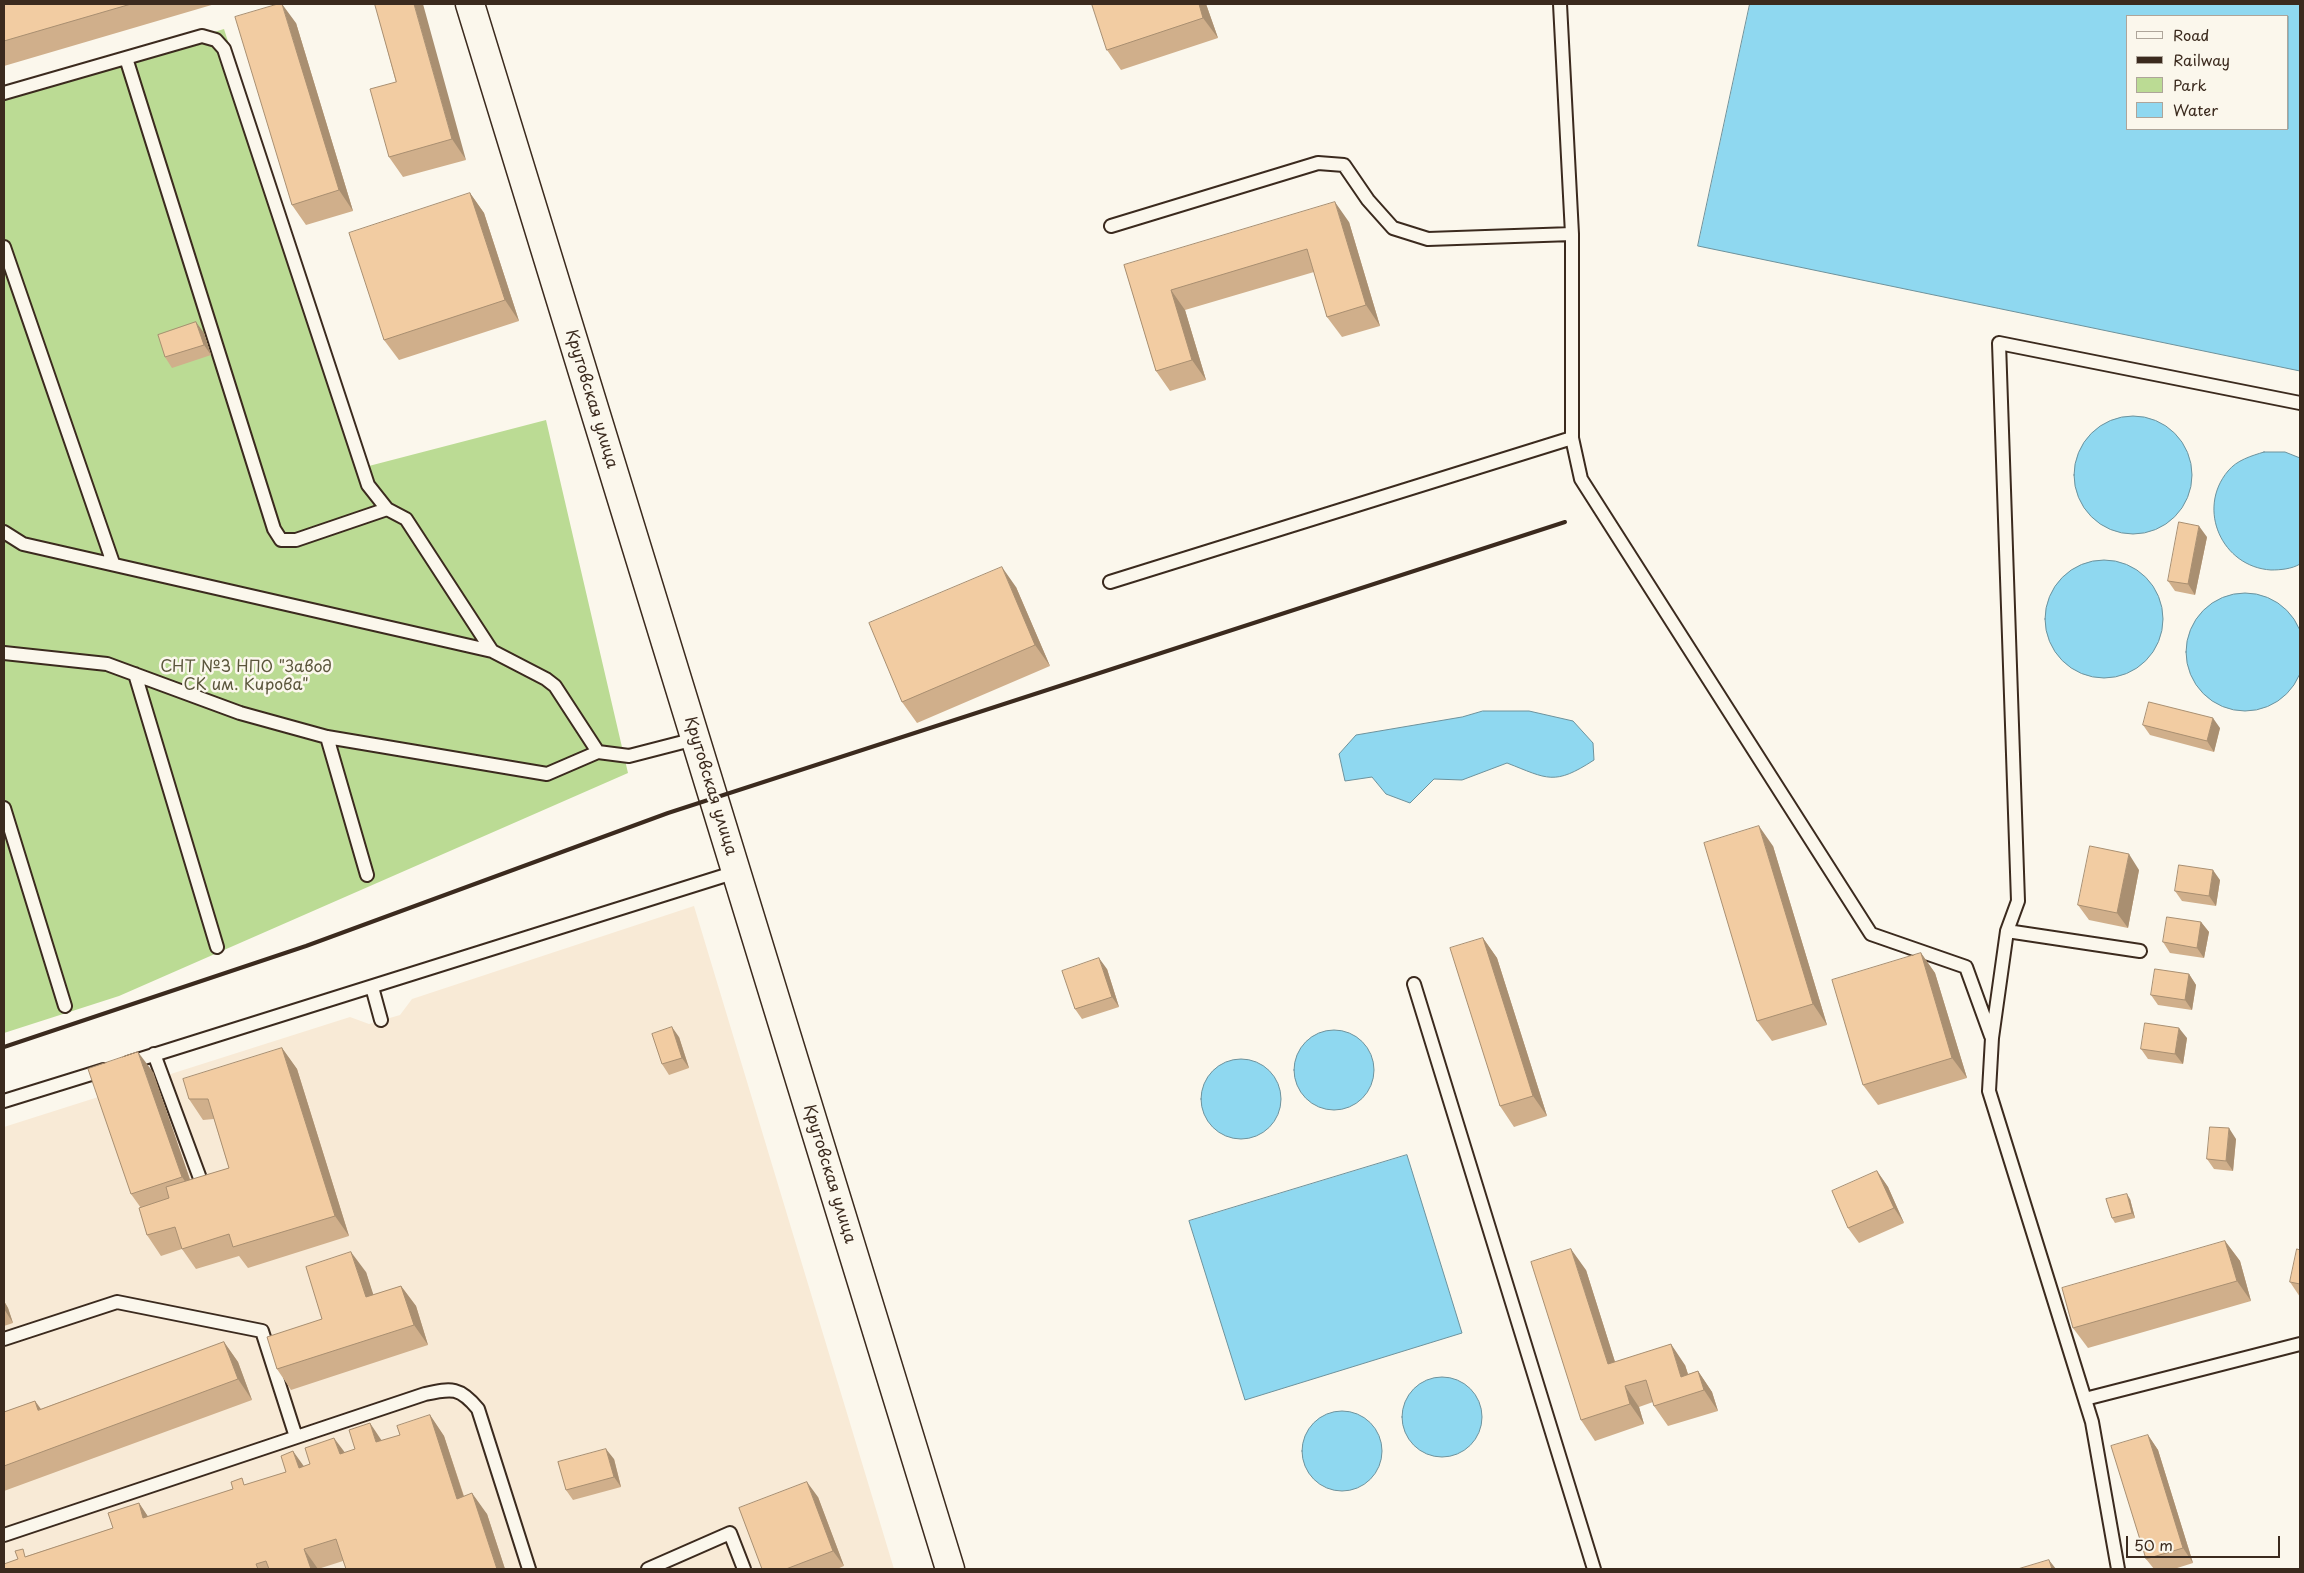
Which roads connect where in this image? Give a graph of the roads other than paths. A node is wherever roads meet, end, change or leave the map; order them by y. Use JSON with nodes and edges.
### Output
{"nodes":[{"id":1,"x":470,"y":4,"type":"edge"},
{"id":2,"x":1560,"y":4,"type":"edge"},
{"id":3,"x":126,"y":58,"type":"junction"},
{"id":4,"x":4,"y":94,"type":"edge"},
{"id":5,"x":1111,"y":226,"type":"dead end"},
{"id":6,"x":1572,"y":234,"type":"junction"},
{"id":7,"x":4,"y":247,"type":"edge"},
{"id":8,"x":2300,"y":403,"type":"edge"},
{"id":9,"x":1572,"y":438,"type":"junction"},
{"id":10,"x":387,"y":509,"type":"junction"},
{"id":11,"x":4,"y":532,"type":"edge"},
{"id":12,"x":114,"y":563,"type":"junction"},
{"id":13,"x":1110,"y":582,"type":"dead end"},
{"id":14,"x":492,"y":651,"type":"junction"},
{"id":15,"x":4,"y":653,"type":"edge"},
{"id":16,"x":135,"y":674,"type":"junction"},
{"id":17,"x":327,"y":737,"type":"junction"},
{"id":18,"x":695,"y":739,"type":"junction"},
{"id":19,"x":598,"y":752,"type":"junction"},
{"id":20,"x":4,"y":808,"type":"edge"},
{"id":21,"x":736,"y":872,"type":"junction"},
{"id":22,"x":367,"y":875,"type":"dead end"},
{"id":23,"x":2007,"y":930,"type":"junction"},
{"id":24,"x":217,"y":947,"type":"dead end"},
{"id":25,"x":2140,"y":950,"type":"dead end"},
{"id":26,"x":1414,"y":984,"type":"dead end"},
{"id":27,"x":372,"y":987,"type":"junction"},
{"id":28,"x":65,"y":1006,"type":"dead end"},
{"id":29,"x":382,"y":1020,"type":"dead end"},
{"id":30,"x":1992,"y":1038,"type":"junction"},
{"id":31,"x":154,"y":1054,"type":"junction"},
{"id":32,"x":4,"y":1101,"type":"edge"},
{"id":33,"x":201,"y":1181,"type":"edge"},
{"id":34,"x":4,"y":1339,"type":"edge"},
{"id":35,"x":2300,"y":1344,"type":"edge"},
{"id":36,"x":2085,"y":1399,"type":"junction"},
{"id":37,"x":296,"y":1437,"type":"junction"},
{"id":38,"x":4,"y":1535,"type":"edge"},
{"id":39,"x":528,"y":1569,"type":"edge"},
{"id":40,"x":648,"y":1569,"type":"edge"},
{"id":41,"x":744,"y":1569,"type":"edge"},
{"id":42,"x":950,"y":1569,"type":"edge"},
{"id":43,"x":1594,"y":1569,"type":"edge"},
{"id":44,"x":2118,"y":1569,"type":"edge"}],
"edges":[{"from":1,"to":18,"type":"street","name":"Крутовская улица"},
{"from":2,"to":6,"type":"lane"},
{"from":3,"to":4,"type":"lane"},
{"from":3,"to":10,"type":"lane"},
{"from":3,"to":10,"type":"lane"},
{"from":5,"to":6,"type":"lane"},
{"from":6,"to":9,"type":"lane"},
{"from":7,"to":12,"type":"lane"},
{"from":8,"to":23,"type":"lane"},
{"from":9,"to":13,"type":"lane"},
{"from":9,"to":30,"type":"lane"},
{"from":10,"to":14,"type":"lane"},
{"from":11,"to":12,"type":"lane"},
{"from":12,"to":14,"type":"lane"},
{"from":14,"to":19,"type":"lane"},
{"from":15,"to":16,"type":"lane"},
{"from":16,"to":17,"type":"lane"},
{"from":16,"to":24,"type":"lane"},
{"from":17,"to":19,"type":"lane"},
{"from":17,"to":22,"type":"lane"},
{"from":18,"to":19,"type":"lane"},
{"from":18,"to":21,"type":"street","name":"Крутовская улица"},
{"from":20,"to":28,"type":"lane"},
{"from":21,"to":27,"type":"lane"},
{"from":21,"to":42,"type":"street","name":"Крутовская улица"},
{"from":23,"to":25,"type":"lane"},
{"from":23,"to":30,"type":"lane"},
{"from":26,"to":43,"type":"lane"},
{"from":27,"to":29,"type":"lane"},
{"from":27,"to":31,"type":"lane"},
{"from":30,"to":36,"type":"lane"},
{"from":31,"to":32,"type":"lane"},
{"from":31,"to":33,"type":"lane"},
{"from":34,"to":37,"type":"lane"},
{"from":35,"to":36,"type":"lane"},
{"from":36,"to":44,"type":"lane"},
{"from":37,"to":38,"type":"lane"},
{"from":37,"to":39,"type":"lane"},
{"from":40,"to":41,"type":"lane"}]}
